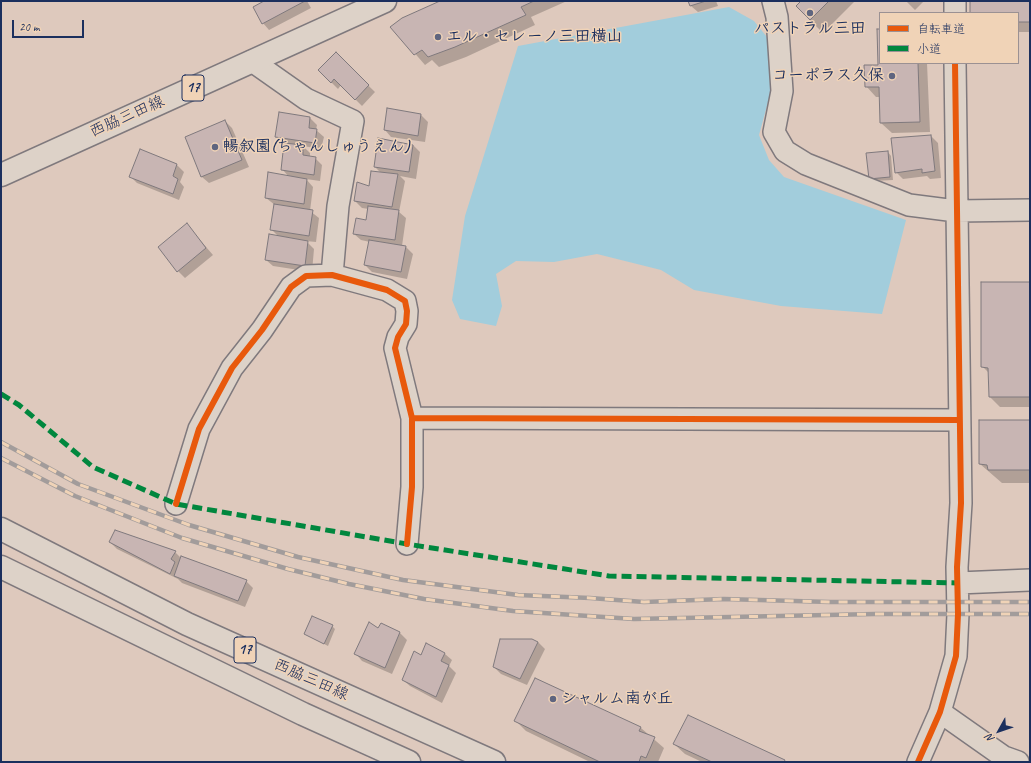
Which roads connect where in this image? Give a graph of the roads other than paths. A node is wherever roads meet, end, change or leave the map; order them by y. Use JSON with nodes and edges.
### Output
{"nodes":[{"id":1,"x":385,"y":1,"type":"edge"},
{"id":2,"x":773,"y":1,"type":"edge"},
{"id":3,"x":955,"y":1,"type":"edge"},
{"id":4,"x":955,"y":12,"type":"edge"},
{"id":5,"x":252,"y":61,"type":"junction"},
{"id":6,"x":955,"y":64,"type":"edge"},
{"id":7,"x":1,"y":175,"type":"edge"},
{"id":8,"x":1030,"y":210,"type":"edge"},
{"id":9,"x":956,"y":211,"type":"junction"},
{"id":10,"x":332,"y":275,"type":"junction"},
{"id":11,"x":412,"y":418,"type":"junction"},
{"id":12,"x":959,"y":420,"type":"junction"},
{"id":13,"x":176,"y":504,"type":"dead end"},
{"id":14,"x":1,"y":529,"type":"edge"},
{"id":15,"x":407,"y":544,"type":"dead end"},
{"id":16,"x":1,"y":567,"type":"edge"},
{"id":17,"x":1030,"y":580,"type":"edge"},
{"id":18,"x":958,"y":583,"type":"junction"},
{"id":19,"x":940,"y":712,"type":"junction"},
{"id":20,"x":409,"y":762,"type":"edge"},
{"id":21,"x":494,"y":762,"type":"edge"},
{"id":22,"x":918,"y":762,"type":"edge"},
{"id":23,"x":1018,"y":762,"type":"edge"}],
"edges":[{"from":1,"to":5,"type":"main road","name":"西脇三田線","number":"17"},
{"from":2,"to":9,"type":"street"},
{"from":3,"to":4,"type":"street"},
{"from":5,"to":7,"type":"main road","name":"西脇三田線","number":"17"},
{"from":5,"to":10,"type":"street"},
{"from":6,"to":9,"type":"street"},
{"from":8,"to":9,"type":"street"},
{"from":9,"to":12,"type":"street"},
{"from":10,"to":11,"type":"street"},
{"from":10,"to":13,"type":"street"},
{"from":11,"to":12,"type":"street"},
{"from":11,"to":15,"type":"street"},
{"from":12,"to":18,"type":"street"},
{"from":14,"to":21,"type":"main road","name":"西脇三田線","number":"17"},
{"from":16,"to":20,"type":"main road","name":"西脇三田線","number":"17"},
{"from":17,"to":18,"type":"street"},
{"from":18,"to":19,"type":"street"},
{"from":19,"to":22,"type":"street"},
{"from":19,"to":23,"type":"street"}]}
